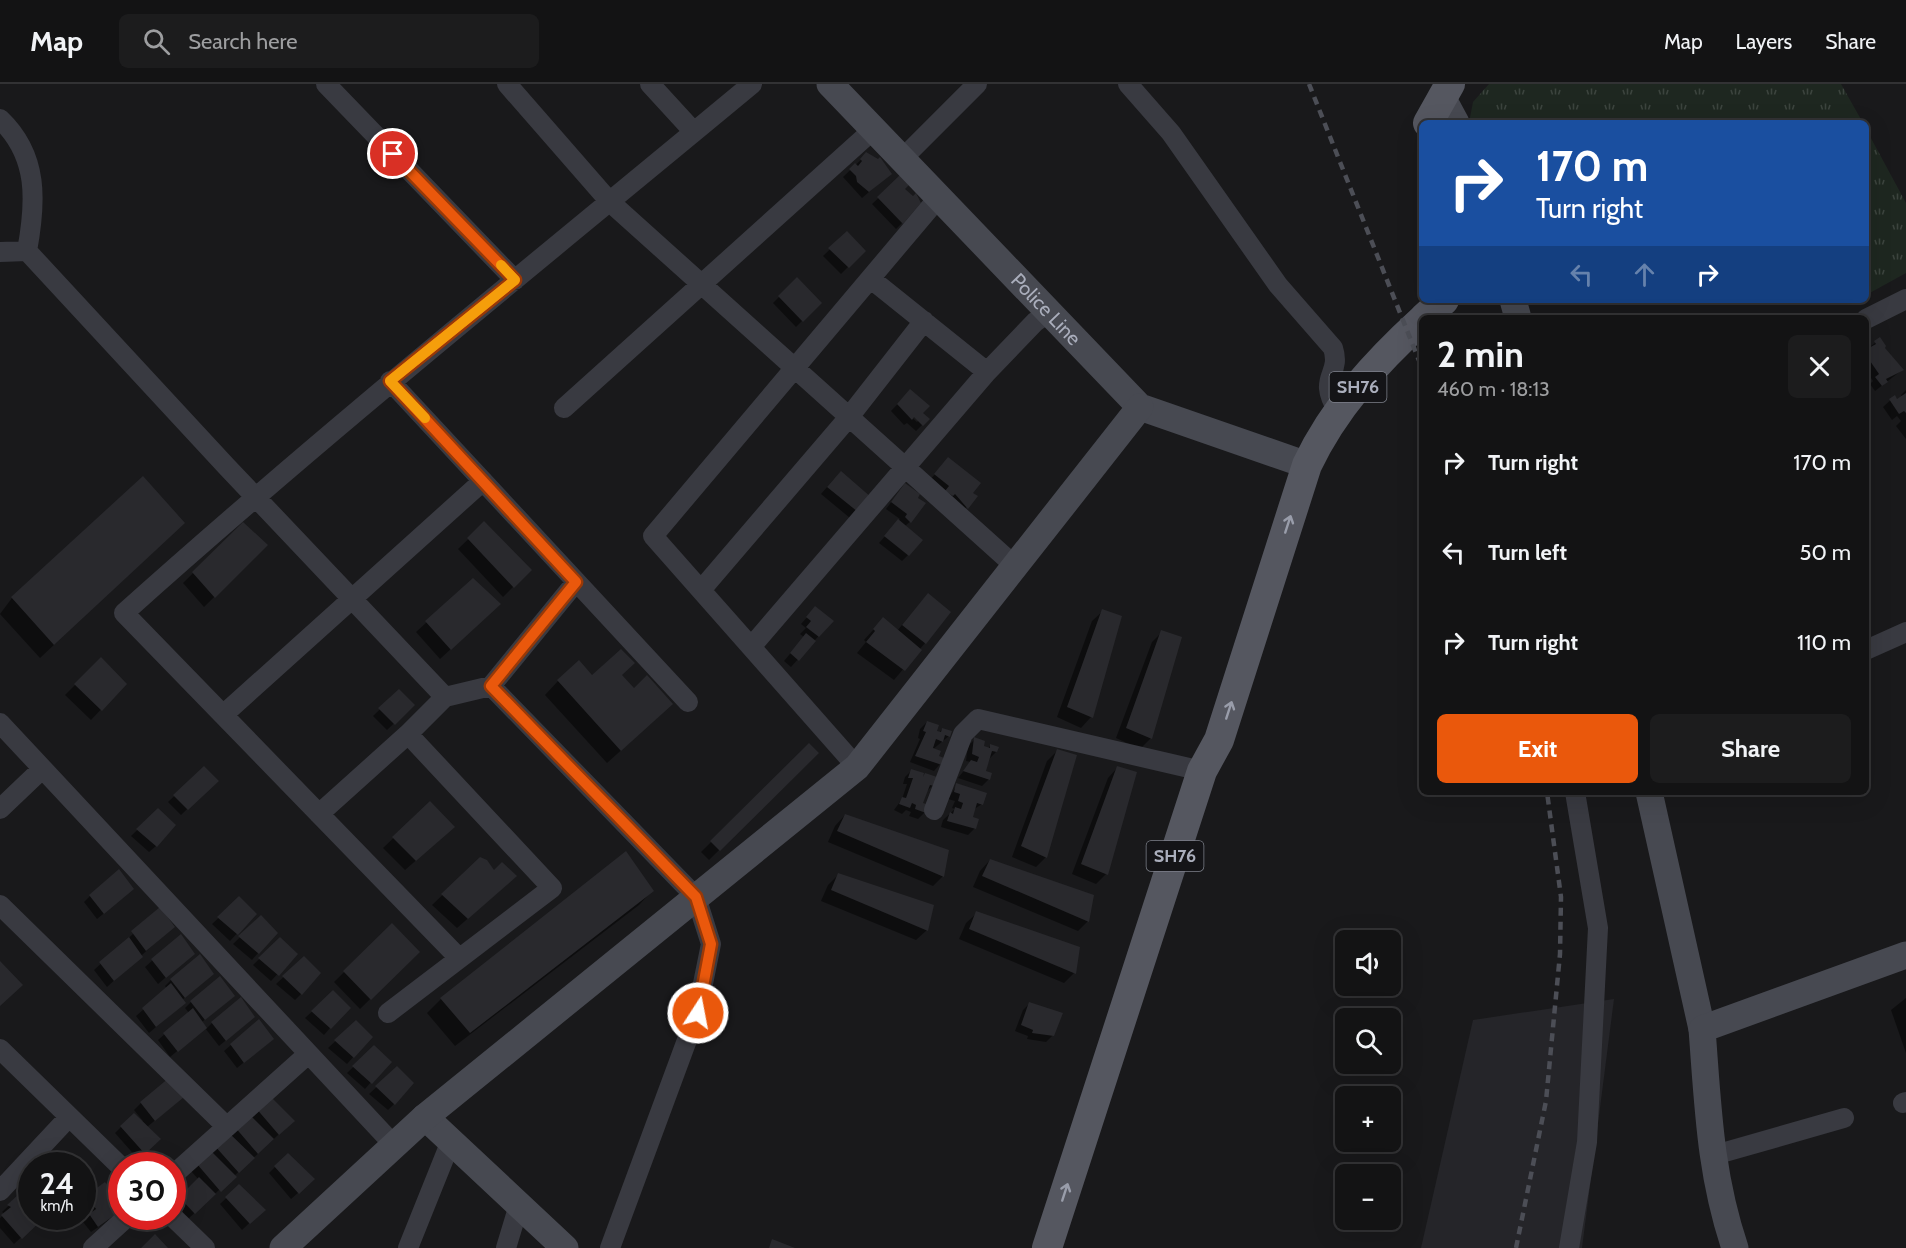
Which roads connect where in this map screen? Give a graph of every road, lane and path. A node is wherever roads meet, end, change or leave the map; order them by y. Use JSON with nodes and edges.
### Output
{"nodes":[{"id":1,"x":326,"y":84,"type":"edge"},
{"id":2,"x":507,"y":84,"type":"edge"},
{"id":3,"x":650,"y":84,"type":"edge"},
{"id":4,"x":752,"y":84,"type":"edge"},
{"id":5,"x":830,"y":84,"type":"edge"},
{"id":6,"x":977,"y":84,"type":"edge"},
{"id":7,"x":1128,"y":84,"type":"edge"},
{"id":8,"x":1446,"y":90,"type":"edge"},
{"id":9,"x":0,"y":119,"type":"edge"},
{"id":10,"x":1430,"y":120,"type":"edge"},
{"id":11,"x":1455,"y":120,"type":"edge"},
{"id":12,"x":874,"y":129,"type":"junction"},
{"id":13,"x":694,"y":132,"type":"junction"},
{"id":14,"x":902,"y":159,"type":"junction"},
{"id":15,"x":939,"y":197,"type":"junction"},
{"id":16,"x":610,"y":202,"type":"junction"},
{"id":17,"x":27,"y":251,"type":"junction"},
{"id":18,"x":0,"y":252,"type":"edge"},
{"id":19,"x":871,"y":279,"type":"junction"},
{"id":20,"x":515,"y":280,"type":"junction"},
{"id":21,"x":701,"y":285,"type":"junction"},
{"id":22,"x":1906,"y":298,"type":"edge"},
{"id":23,"x":1441,"y":303,"type":"edge"},
{"id":24,"x":1049,"y":312,"type":"junction"},
{"id":25,"x":1427,"y":315,"type":"edge"},
{"id":26,"x":1869,"y":317,"type":"edge"},
{"id":27,"x":924,"y":321,"type":"junction"},
{"id":28,"x":1419,"y":323,"type":"edge"},
{"id":29,"x":795,"y":369,"type":"junction"},
{"id":30,"x":987,"y":372,"type":"junction"},
{"id":31,"x":390,"y":381,"type":"junction"},
{"id":32,"x":1140,"y":407,"type":"junction"},
{"id":33,"x":564,"y":408,"type":"dead end"},
{"id":34,"x":1338,"y":411,"type":"junction"},
{"id":35,"x":849,"y":417,"type":"junction"},
{"id":36,"x":1307,"y":465,"type":"junction"},
{"id":37,"x":905,"y":467,"type":"junction"},
{"id":38,"x":483,"y":481,"type":"junction"},
{"id":39,"x":254,"y":496,"type":"junction"},
{"id":40,"x":1015,"y":566,"type":"junction"},
{"id":41,"x":576,"y":582,"type":"junction"},
{"id":42,"x":701,"y":590,"type":"junction"},
{"id":43,"x":352,"y":598,"type":"junction"},
{"id":44,"x":1906,"y":632,"type":"edge"},
{"id":45,"x":751,"y":647,"type":"junction"},
{"id":46,"x":1869,"y":649,"type":"edge"},
{"id":47,"x":491,"y":686,"type":"junction"},
{"id":48,"x":445,"y":697,"type":"junction"},
{"id":49,"x":688,"y":702,"type":"dead end"},
{"id":50,"x":223,"y":715,"type":"junction"},
{"id":51,"x":0,"y":723,"type":"edge"},
{"id":52,"x":408,"y":734,"type":"junction"},
{"id":53,"x":1219,"y":740,"type":"junction"},
{"id":54,"x":856,"y":767,"type":"junction"},
{"id":55,"x":42,"y":770,"type":"junction"},
{"id":56,"x":1202,"y":771,"type":"junction"},
{"id":57,"x":1576,"y":795,"type":"edge"},
{"id":58,"x":1650,"y":795,"type":"edge"},
{"id":59,"x":0,"y":809,"type":"edge"},
{"id":60,"x":934,"y":810,"type":"dead end"},
{"id":61,"x":320,"y":814,"type":"junction"},
{"id":62,"x":696,"y":897,"type":"junction"},
{"id":63,"x":0,"y":905,"type":"edge"},
{"id":64,"x":1906,"y":955,"type":"edge"},
{"id":65,"x":459,"y":958,"type":"junction"},
{"id":66,"x":388,"y":1013,"type":"dead end"},
{"id":67,"x":1702,"y":1029,"type":"junction"},
{"id":68,"x":0,"y":1049,"type":"edge"},
{"id":69,"x":307,"y":1055,"type":"junction"},
{"id":70,"x":425,"y":1116,"type":"junction"},
{"id":71,"x":69,"y":1117,"type":"junction"},
{"id":72,"x":1844,"y":1118,"type":"dead end"},
{"id":73,"x":227,"y":1127,"type":"junction"},
{"id":74,"x":451,"y":1141,"type":"junction"},
{"id":75,"x":393,"y":1144,"type":"junction"},
{"id":76,"x":108,"y":1155,"type":"edge"},
{"id":77,"x":1711,"y":1156,"type":"junction"},
{"id":78,"x":186,"y":1164,"type":"edge"},
{"id":79,"x":0,"y":1191,"type":"edge"},
{"id":80,"x":519,"y":1205,"type":"junction"},
{"id":81,"x":113,"y":1230,"type":"edge"},
{"id":82,"x":186,"y":1230,"type":"edge"},
{"id":83,"x":93,"y":1248,"type":"edge"},
{"id":84,"x":205,"y":1248,"type":"edge"},
{"id":85,"x":283,"y":1248,"type":"edge"},
{"id":86,"x":408,"y":1248,"type":"edge"},
{"id":87,"x":506,"y":1248,"type":"edge"},
{"id":88,"x":565,"y":1248,"type":"edge"},
{"id":89,"x":610,"y":1248,"type":"edge"},
{"id":90,"x":1047,"y":1248,"type":"edge"},
{"id":91,"x":1068,"y":1248,"type":"edge"},
{"id":92,"x":1569,"y":1248,"type":"edge"},
{"id":93,"x":1735,"y":1248,"type":"edge"}],
"edges":[{"from":1,"to":20,"type":"street"},
{"from":2,"to":16,"type":"street"},
{"from":3,"to":13,"type":"street"},
{"from":4,"to":13,"type":"street"},
{"from":5,"to":12,"type":"street","name":"Police Line"},
{"from":6,"to":14,"type":"street"},
{"from":7,"to":34,"type":"street"},
{"from":8,"to":10,"type":"main road"},
{"from":8,"to":11,"type":"street"},
{"from":9,"to":17,"type":"street"},
{"from":12,"to":14,"type":"street","name":"Police Line"},
{"from":12,"to":21,"type":"street"},
{"from":13,"to":16,"type":"street"},
{"from":14,"to":15,"type":"street","name":"Police Line"},
{"from":15,"to":19,"type":"street"},
{"from":15,"to":24,"type":"street","name":"Police Line"},
{"from":16,"to":20,"type":"street"},
{"from":16,"to":21,"type":"street"},
{"from":17,"to":18,"type":"street"},
{"from":17,"to":39,"type":"street"},
{"from":19,"to":27,"type":"street"},
{"from":19,"to":29,"type":"street"},
{"from":20,"to":31,"type":"street"},
{"from":21,"to":29,"type":"street"},
{"from":21,"to":33,"type":"street"},
{"from":22,"to":26,"type":"street"},
{"from":23,"to":25,"type":"main road","number":"SH76"},
{"from":24,"to":30,"type":"street"},
{"from":24,"to":32,"type":"street","name":"Police Line"},
{"from":27,"to":30,"type":"street"},
{"from":27,"to":35,"type":"street"},
{"from":28,"to":34,"type":"main road","number":"SH76"},
{"from":29,"to":35,"type":"street"},
{"from":29,"to":42,"type":"street"},
{"from":30,"to":37,"type":"street"},
{"from":31,"to":38,"type":"street"},
{"from":31,"to":39,"type":"street"},
{"from":32,"to":36,"type":"street","name":"Police Line"},
{"from":32,"to":40,"type":"street"},
{"from":34,"to":36,"type":"main road","number":"SH76"},
{"from":35,"to":37,"type":"street"},
{"from":35,"to":42,"type":"street"},
{"from":53,"to":36,"type":"main road","number":"SH76","one_way":true},
{"from":37,"to":40,"type":"street"},
{"from":37,"to":45,"type":"street"},
{"from":38,"to":41,"type":"street"},
{"from":38,"to":43,"type":"street"},
{"from":39,"to":43,"type":"street"},
{"from":39,"to":50,"type":"street"},
{"from":40,"to":54,"type":"street"},
{"from":41,"to":47,"type":"street"},
{"from":41,"to":49,"type":"street"},
{"from":42,"to":45,"type":"street"},
{"from":43,"to":48,"type":"street"},
{"from":43,"to":50,"type":"street"},
{"from":44,"to":46,"type":"street"},
{"from":45,"to":54,"type":"street"},
{"from":47,"to":48,"type":"street"},
{"from":47,"to":62,"type":"street"},
{"from":48,"to":52,"type":"street"},
{"from":50,"to":61,"type":"street"},
{"from":51,"to":55,"type":"street"},
{"from":52,"to":61,"type":"street"},
{"from":52,"to":65,"type":"street"},
{"from":53,"to":56,"type":"main road","number":"SH76"},
{"from":53,"to":91,"type":"main road","number":"SH76"},
{"from":54,"to":62,"type":"street"},
{"from":55,"to":59,"type":"street"},
{"from":55,"to":69,"type":"street"},
{"from":56,"to":60,"type":"street"},
{"from":90,"to":56,"type":"main road","number":"SH76","one_way":true},
{"from":57,"to":92,"type":"street"},
{"from":58,"to":67,"type":"street"},
{"from":61,"to":65,"type":"street"},
{"from":62,"to":70,"type":"street"},
{"from":62,"to":89,"type":"street"},
{"from":63,"to":73,"type":"street"},
{"from":64,"to":67,"type":"street"},
{"from":65,"to":66,"type":"street"},
{"from":67,"to":77,"type":"street"},
{"from":68,"to":71,"type":"street"},
{"from":69,"to":73,"type":"street"},
{"from":69,"to":75,"type":"street"},
{"from":70,"to":74,"type":"street"},
{"from":70,"to":75,"type":"street"},
{"from":71,"to":76,"type":"street"},
{"from":71,"to":79,"type":"street"},
{"from":72,"to":77,"type":"street"},
{"from":73,"to":78,"type":"street"},
{"from":74,"to":80,"type":"street"},
{"from":74,"to":86,"type":"street"},
{"from":75,"to":85,"type":"street"},
{"from":77,"to":93,"type":"street"},
{"from":80,"to":87,"type":"street"},
{"from":80,"to":88,"type":"street"},
{"from":81,"to":83,"type":"street"},
{"from":82,"to":84,"type":"street"}]}
